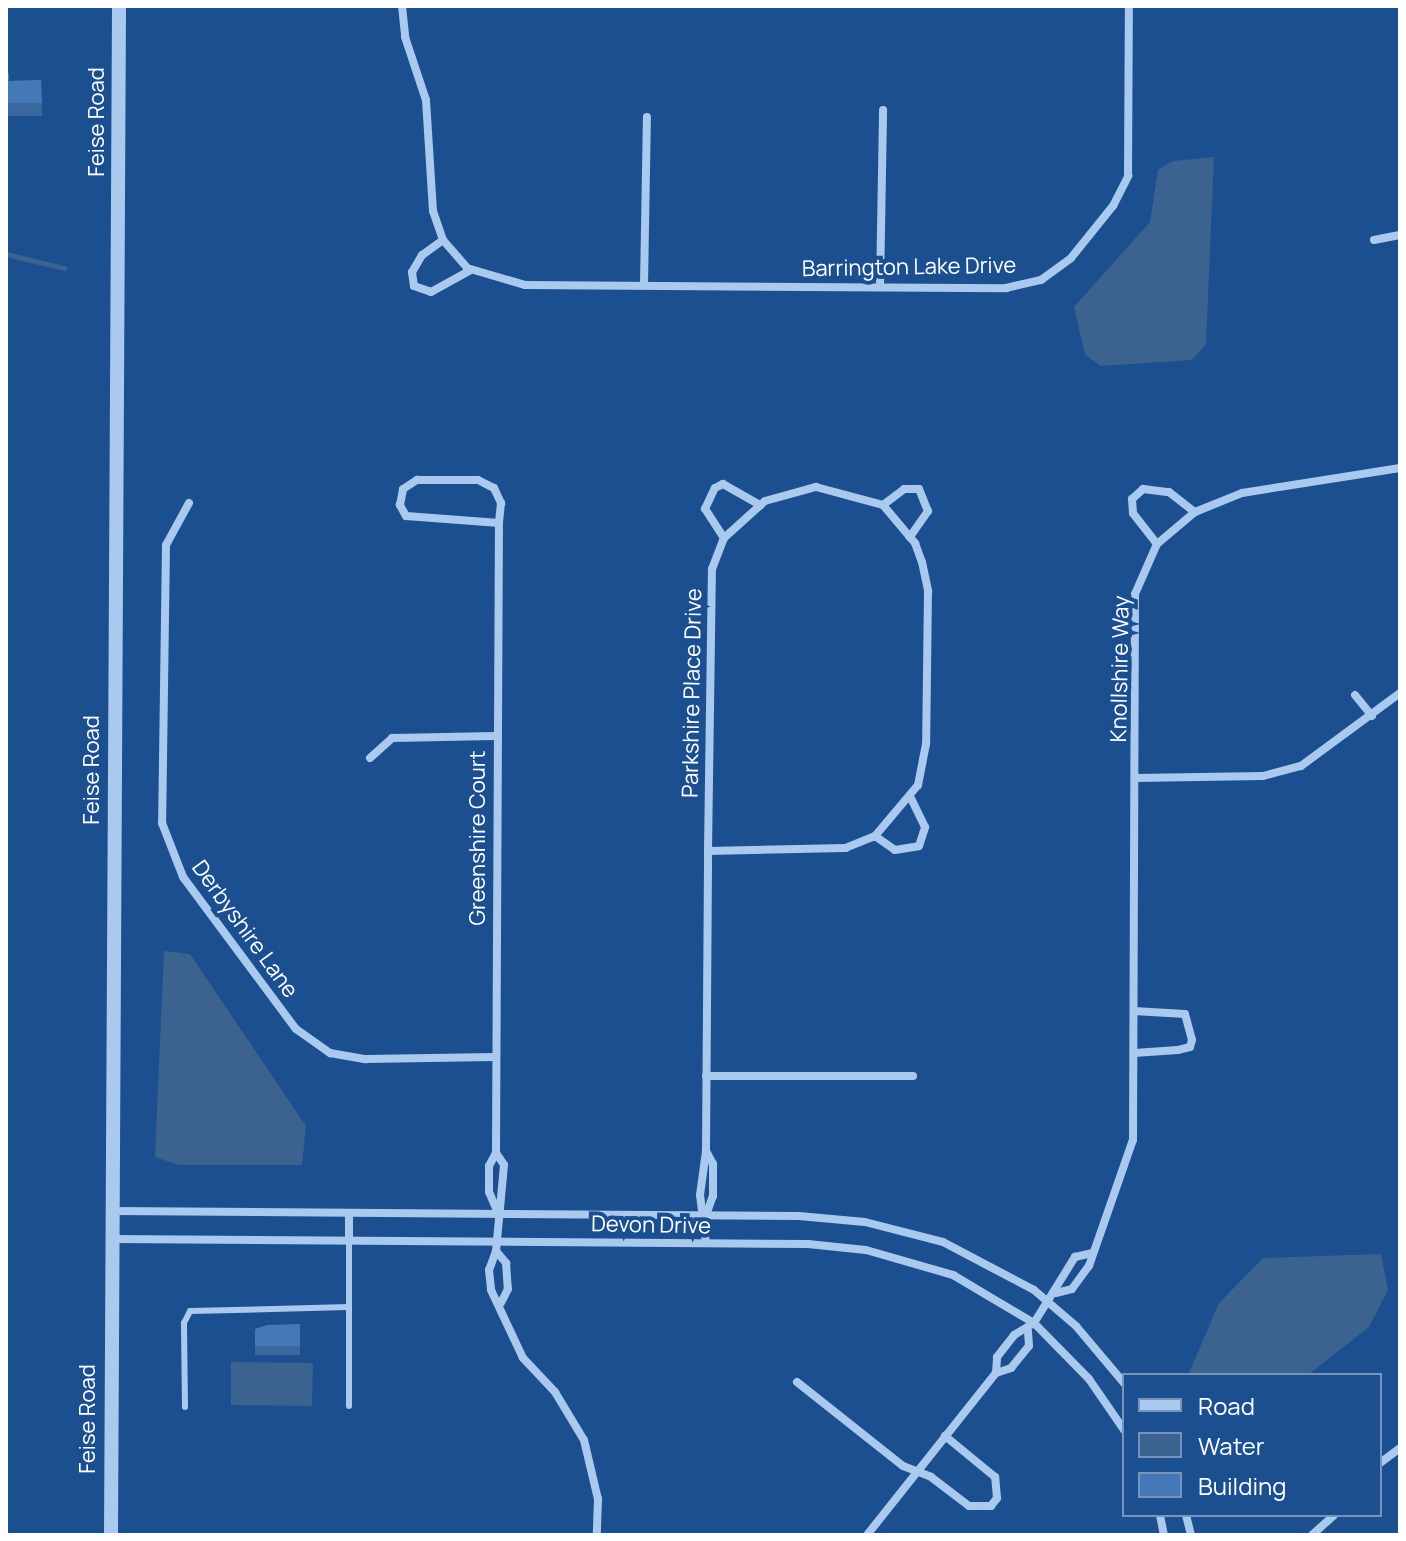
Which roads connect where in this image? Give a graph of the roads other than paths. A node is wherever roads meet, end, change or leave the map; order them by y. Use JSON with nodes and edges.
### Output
{"nodes":[{"id":1,"x":119,"y":6,"type":"edge"},
{"id":2,"x":402,"y":6,"type":"edge"},
{"id":3,"x":1129,"y":6,"type":"edge"},
{"id":4,"x":883,"y":110,"type":"dead end"},
{"id":5,"x":647,"y":117,"type":"dead end"},
{"id":6,"x":1400,"y":235,"type":"edge"},
{"id":7,"x":443,"y":240,"type":"junction"},
{"id":8,"x":1374,"y":240,"type":"dead end"},
{"id":9,"x":471,"y":270,"type":"junction"},
{"id":10,"x":644,"y":285,"type":"junction"},
{"id":11,"x":880,"y":287,"type":"junction"},
{"id":12,"x":1400,"y":468,"type":"edge"},
{"id":13,"x":189,"y":503,"type":"dead end"},
{"id":14,"x":760,"y":505,"type":"junction"},
{"id":15,"x":883,"y":505,"type":"junction"},
{"id":16,"x":1195,"y":512,"type":"junction"},
{"id":17,"x":499,"y":523,"type":"junction"},
{"id":18,"x":910,"y":537,"type":"junction"},
{"id":19,"x":724,"y":538,"type":"junction"},
{"id":20,"x":1157,"y":544,"type":"junction"},
{"id":21,"x":1400,"y":693,"type":"edge"},
{"id":22,"x":1355,"y":695,"type":"dead end"},
{"id":23,"x":1372,"y":716,"type":"junction"},
{"id":24,"x":496,"y":736,"type":"junction"},
{"id":25,"x":370,"y":758,"type":"dead end"},
{"id":26,"x":1136,"y":778,"type":"junction"},
{"id":27,"x":911,"y":798,"type":"junction"},
{"id":28,"x":875,"y":836,"type":"junction"},
{"id":29,"x":708,"y":851,"type":"junction"},
{"id":30,"x":1134,"y":1011,"type":"junction"},
{"id":31,"x":1134,"y":1053,"type":"junction"},
{"id":32,"x":495,"y":1057,"type":"junction"},
{"id":33,"x":706,"y":1076,"type":"junction"},
{"id":34,"x":913,"y":1076,"type":"dead end"},
{"id":35,"x":496,"y":1153,"type":"junction"},
{"id":36,"x":109,"y":1211,"type":"junction"},
{"id":37,"x":349,"y":1213,"type":"junction"},
{"id":38,"x":498,"y":1213,"type":"junction"},
{"id":39,"x":706,"y":1216,"type":"junction"},
{"id":40,"x":110,"y":1239,"type":"junction"},
{"id":41,"x":349,"y":1240,"type":"junction"},
{"id":42,"x":497,"y":1241,"type":"junction"},
{"id":43,"x":706,"y":1243,"type":"junction"},
{"id":44,"x":496,"y":1251,"type":"junction"},
{"id":45,"x":1092,"y":1253,"type":"junction"},
{"id":46,"x":1056,"y":1293,"type":"junction"},
{"id":47,"x":1050,"y":1302,"type":"junction"},
{"id":48,"x":501,"y":1303,"type":"junction"},
{"id":49,"x":349,"y":1307,"type":"junction"},
{"id":50,"x":1031,"y":1327,"type":"junction"},
{"id":51,"x":996,"y":1373,"type":"junction"},
{"id":52,"x":1122,"y":1381,"type":"edge"},
{"id":53,"x":797,"y":1382,"type":"dead end"},
{"id":54,"x":349,"y":1406,"type":"dead end"},
{"id":55,"x":185,"y":1407,"type":"dead end"},
{"id":56,"x":1122,"y":1427,"type":"edge"},
{"id":57,"x":945,"y":1436,"type":"junction"},
{"id":58,"x":1400,"y":1448,"type":"edge"},
{"id":59,"x":1382,"y":1462,"type":"edge"},
{"id":60,"x":917,"y":1471,"type":"junction"},
{"id":61,"x":1332,"y":1517,"type":"edge"},
{"id":62,"x":111,"y":1535,"type":"edge"},
{"id":63,"x":597,"y":1535,"type":"edge"},
{"id":64,"x":867,"y":1535,"type":"edge"},
{"id":65,"x":1312,"y":1535,"type":"edge"}],
"edges":[{"from":1,"to":36,"type":"street","name":"Feise Road"},
{"from":2,"to":7,"type":"street"},
{"from":3,"to":11,"type":"street","name":"Barrington Lake Drive"},
{"from":4,"to":11,"type":"street"},
{"from":5,"to":10,"type":"street"},
{"from":6,"to":8,"type":"street"},
{"from":7,"to":9,"type":"street"},
{"from":7,"to":9,"type":"street"},
{"from":9,"to":10,"type":"street","name":"Barrington Lake Drive"},
{"from":10,"to":11,"type":"street","name":"Barrington Lake Drive"},
{"from":12,"to":16,"type":"street","name":"Knollshire Way"},
{"from":13,"to":32,"type":"street","name":"Derbyshire Lane"},
{"from":14,"to":15,"type":"street"},
{"from":14,"to":19,"type":"street"},
{"from":14,"to":19,"type":"street"},
{"from":15,"to":18,"type":"street"},
{"from":15,"to":18,"type":"street"},
{"from":16,"to":20,"type":"street","name":"Knollshire Way"},
{"from":16,"to":20,"type":"street"},
{"from":17,"to":17,"type":"street","name":"Greenshire Court"},
{"from":17,"to":24,"type":"street","name":"Greenshire Court"},
{"from":18,"to":27,"type":"street"},
{"from":19,"to":29,"type":"street","name":"Parkshire Place Drive"},
{"from":20,"to":26,"type":"street","name":"Knollshire Way"},
{"from":21,"to":23,"type":"street"},
{"from":22,"to":23,"type":"street"},
{"from":23,"to":26,"type":"street"},
{"from":24,"to":25,"type":"street"},
{"from":24,"to":32,"type":"street","name":"Greenshire Court"},
{"from":26,"to":30,"type":"street","name":"Knollshire Way"},
{"from":27,"to":28,"type":"street"},
{"from":27,"to":28,"type":"street"},
{"from":28,"to":29,"type":"street"},
{"from":29,"to":33,"type":"street","name":"Parkshire Place Drive"},
{"from":30,"to":31,"type":"street","name":"Knollshire Way"},
{"from":30,"to":31,"type":"street"},
{"from":31,"to":45,"type":"street","name":"Knollshire Way"},
{"from":32,"to":35,"type":"street","name":"Greenshire Court"},
{"from":33,"to":34,"type":"street"},
{"from":33,"to":39,"type":"street","name":"Parkshire Place Drive"},
{"from":35,"to":38,"type":"street","name":"Greenshire Court"},
{"from":35,"to":38,"type":"street","name":"Greenshire Court"},
{"from":36,"to":37,"type":"street","name":"Devon Drive"},
{"from":36,"to":40,"type":"street","name":"Feise Road"},
{"from":37,"to":38,"type":"street","name":"Devon Drive"},
{"from":37,"to":41,"type":"street"},
{"from":38,"to":39,"type":"street","name":"Devon Drive"},
{"from":38,"to":42,"type":"street","name":"Greenshire Court"},
{"from":39,"to":43,"type":"street","name":"Parkshire Place Drive"},
{"from":39,"to":47,"type":"street","name":"Devon Drive"},
{"from":40,"to":41,"type":"street","name":"Devon Drive"},
{"from":40,"to":62,"type":"street","name":"Feise Road"},
{"from":41,"to":42,"type":"street","name":"Devon Drive"},
{"from":41,"to":49,"type":"lane"},
{"from":42,"to":43,"type":"street","name":"Devon Drive"},
{"from":42,"to":44,"type":"street","name":"Greenshire Court"},
{"from":43,"to":50,"type":"street","name":"Devon Drive"},
{"from":44,"to":48,"type":"street","name":"Greenshire Court"},
{"from":44,"to":48,"type":"street"},
{"from":45,"to":46,"type":"street","name":"Knollshire Way"},
{"from":45,"to":46,"type":"street","name":"Knollshire Way"},
{"from":46,"to":47,"type":"street","name":"Knollshire Way"},
{"from":47,"to":50,"type":"street","name":"Knollshire Way"},
{"from":47,"to":52,"type":"street","name":"Devon Drive"},
{"from":48,"to":63,"type":"street","name":"Greenshire Court"},
{"from":49,"to":54,"type":"lane"},
{"from":49,"to":55,"type":"lane"},
{"from":50,"to":51,"type":"street"},
{"from":50,"to":51,"type":"street"},
{"from":50,"to":56,"type":"street","name":"Devon Drive"},
{"from":51,"to":57,"type":"street"},
{"from":53,"to":60,"type":"street"},
{"from":57,"to":60,"type":"street"},
{"from":57,"to":60,"type":"street"},
{"from":58,"to":59,"type":"street"},
{"from":60,"to":64,"type":"street"},
{"from":61,"to":65,"type":"street"}]}
